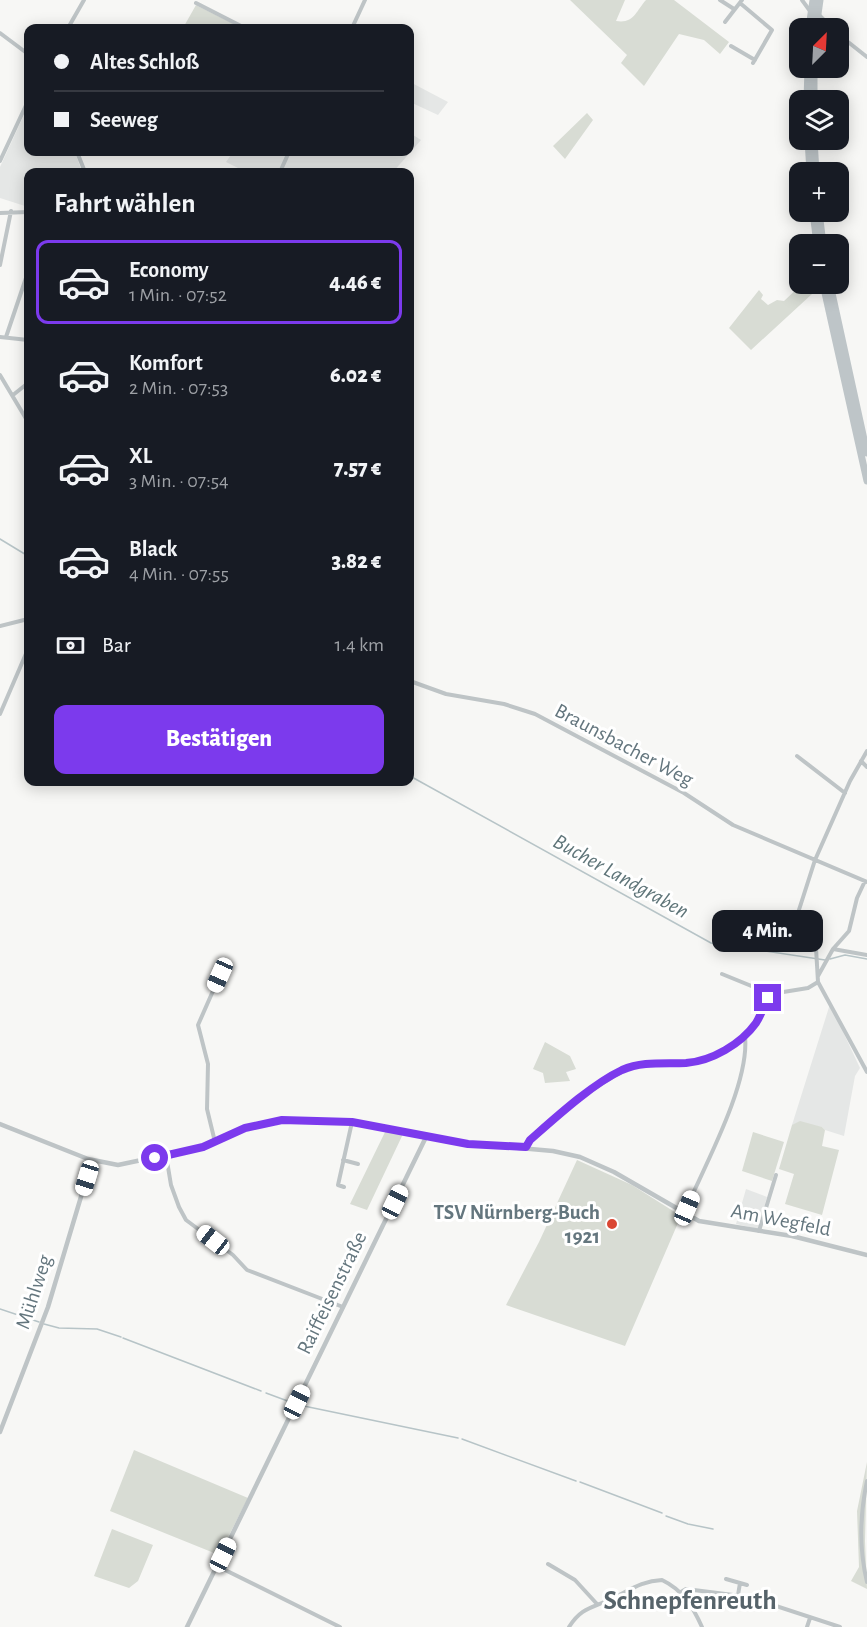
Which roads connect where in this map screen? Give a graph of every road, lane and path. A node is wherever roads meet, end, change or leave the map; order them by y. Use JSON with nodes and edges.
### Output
{"nodes":[{"id":1,"x":84,"y":0,"type":"edge"},
{"id":2,"x":365,"y":0,"type":"edge"},
{"id":3,"x":720,"y":0,"type":"edge"},
{"id":4,"x":802,"y":0,"type":"edge"},
{"id":5,"x":820,"y":0,"type":"edge"},
{"id":6,"x":741,"y":2,"type":"edge"},
{"id":7,"x":196,"y":3,"type":"dead end"},
{"id":8,"x":734,"y":9,"type":"junction"},
{"id":9,"x":813,"y":9,"type":"edge"},
{"id":10,"x":725,"y":22,"type":"dead end"},
{"id":11,"x":70,"y":24,"type":"edge"},
{"id":12,"x":237,"y":24,"type":"edge"},
{"id":13,"x":354,"y":24,"type":"edge"},
{"id":14,"x":0,"y":34,"type":"edge"},
{"id":15,"x":849,"y":43,"type":"edge"},
{"id":16,"x":731,"y":46,"type":"dead end"},
{"id":17,"x":24,"y":51,"type":"edge"},
{"id":18,"x":867,"y":57,"type":"edge"},
{"id":19,"x":24,"y":110,"type":"edge"},
{"id":20,"x":0,"y":161,"type":"edge"},
{"id":21,"x":11,"y":211,"type":"junction"},
{"id":22,"x":24,"y":212,"type":"edge"},
{"id":23,"x":0,"y":213,"type":"edge"},
{"id":24,"x":0,"y":265,"type":"edge"},
{"id":25,"x":24,"y":284,"type":"edge"},
{"id":26,"x":827,"y":294,"type":"edge"},
{"id":27,"x":830,"y":294,"type":"edge"},
{"id":28,"x":831,"y":306,"type":"junction"},
{"id":29,"x":833,"y":319,"type":"junction"},
{"id":30,"x":0,"y":337,"type":"edge"},
{"id":31,"x":6,"y":337,"type":"junction"},
{"id":32,"x":24,"y":339,"type":"edge"},
{"id":33,"x":0,"y":375,"type":"edge"},
{"id":34,"x":24,"y":386,"type":"edge"},
{"id":35,"x":13,"y":396,"type":"junction"},
{"id":36,"x":24,"y":415,"type":"edge"},
{"id":37,"x":867,"y":453,"type":"edge"},
{"id":38,"x":867,"y":481,"type":"edge"},
{"id":39,"x":24,"y":620,"type":"edge"},
{"id":40,"x":0,"y":626,"type":"edge"},
{"id":41,"x":24,"y":658,"type":"edge"},
{"id":42,"x":414,"y":682,"type":"edge"},
{"id":43,"x":0,"y":714,"type":"edge"},
{"id":44,"x":867,"y":751,"type":"edge"},
{"id":45,"x":797,"y":756,"type":"dead end"},
{"id":46,"x":865,"y":763,"type":"edge"},
{"id":47,"x":845,"y":793,"type":"junction"},
{"id":48,"x":815,"y":860,"type":"junction"},
{"id":49,"x":866,"y":882,"type":"edge"},
{"id":50,"x":833,"y":950,"type":"junction"},
{"id":51,"x":867,"y":955,"type":"edge"},
{"id":52,"x":722,"y":974,"type":"dead end"},
{"id":53,"x":220,"y":975,"type":"dead end"},
{"id":54,"x":817,"y":976,"type":"junction"},
{"id":55,"x":818,"y":982,"type":"junction"},
{"id":56,"x":771,"y":994,"type":"junction"},
{"id":57,"x":745,"y":1036,"type":"junction"},
{"id":58,"x":867,"y":1072,"type":"edge"},
{"id":59,"x":352,"y":1122,"type":"junction"},
{"id":60,"x":0,"y":1124,"type":"edge"},
{"id":61,"x":427,"y":1136,"type":"junction"},
{"id":62,"x":215,"y":1142,"type":"junction"},
{"id":63,"x":526,"y":1147,"type":"junction"},
{"id":64,"x":166,"y":1155,"type":"junction"},
{"id":65,"x":92,"y":1160,"type":"junction"},
{"id":66,"x":343,"y":1160,"type":"junction"},
{"id":67,"x":358,"y":1164,"type":"dead end"},
{"id":68,"x":776,"y":1175,"type":"dead end"},
{"id":69,"x":344,"y":1187,"type":"dead end"},
{"id":70,"x":684,"y":1214,"type":"junction"},
{"id":71,"x":759,"y":1230,"type":"junction"},
{"id":72,"x":867,"y":1255,"type":"edge"},
{"id":73,"x":344,"y":1307,"type":"junction"},
{"id":74,"x":0,"y":1431,"type":"edge"},
{"id":75,"x":867,"y":1481,"type":"edge"},
{"id":76,"x":548,"y":1564,"type":"dead end"},
{"id":77,"x":217,"y":1566,"type":"junction"},
{"id":78,"x":726,"y":1579,"type":"dead end"},
{"id":79,"x":867,"y":1582,"type":"edge"},
{"id":80,"x":740,"y":1583,"type":"junction"},
{"id":81,"x":747,"y":1585,"type":"dead end"},
{"id":82,"x":681,"y":1592,"type":"junction"},
{"id":83,"x":738,"y":1595,"type":"junction"},
{"id":84,"x":597,"y":1604,"type":"junction"},
{"id":85,"x":810,"y":1618,"type":"junction"},
{"id":86,"x":187,"y":1627,"type":"edge"},
{"id":87,"x":340,"y":1627,"type":"edge"},
{"id":88,"x":569,"y":1627,"type":"edge"},
{"id":89,"x":702,"y":1627,"type":"edge"},
{"id":90,"x":807,"y":1627,"type":"edge"},
{"id":91,"x":840,"y":1627,"type":"edge"}],
"edges":[{"from":1,"to":11,"type":"street"},
{"from":2,"to":13,"type":"street"},
{"from":3,"to":8,"type":"street"},
{"from":4,"to":9,"type":"street"},
{"from":5,"to":9,"type":"main road"},
{"from":6,"to":8,"type":"street"},
{"from":6,"to":16,"type":"street"},
{"from":7,"to":12,"type":"street"},
{"from":8,"to":10,"type":"street"},
{"from":14,"to":17,"type":"street"},
{"from":15,"to":18,"type":"street"},
{"from":19,"to":20,"type":"street"},
{"from":21,"to":22,"type":"street"},
{"from":21,"to":23,"type":"street"},
{"from":21,"to":24,"type":"street"},
{"from":25,"to":31,"type":"street"},
{"from":26,"to":28,"type":"main road"},
{"from":27,"to":28,"type":"main road"},
{"from":28,"to":29,"type":"main road"},
{"from":29,"to":37,"type":"main road"},
{"from":29,"to":38,"type":"main road"},
{"from":30,"to":31,"type":"street"},
{"from":31,"to":32,"type":"street"},
{"from":33,"to":35,"type":"street"},
{"from":34,"to":35,"type":"street"},
{"from":35,"to":36,"type":"street"},
{"from":39,"to":40,"type":"street"},
{"from":41,"to":43,"type":"street"},
{"from":42,"to":48,"type":"street","name":"Braunsbacher Weg"},
{"from":44,"to":46,"type":"street"},
{"from":45,"to":47,"type":"street"},
{"from":46,"to":47,"type":"street"},
{"from":47,"to":48,"type":"street"},
{"from":48,"to":49,"type":"street","name":"Braunsbacher Weg"},
{"from":48,"to":54,"type":"street"},
{"from":49,"to":50,"type":"street"},
{"from":50,"to":51,"type":"street"},
{"from":50,"to":54,"type":"street"},
{"from":52,"to":56,"type":"street"},
{"from":53,"to":62,"type":"street"},
{"from":54,"to":55,"type":"street"},
{"from":55,"to":56,"type":"street"},
{"from":55,"to":58,"type":"street"},
{"from":56,"to":57,"type":"street"},
{"from":57,"to":63,"type":"street"},
{"from":57,"to":70,"type":"street"},
{"from":59,"to":61,"type":"street","name":"Am Wegfeld"},
{"from":59,"to":62,"type":"street","name":"Am Wegfeld"},
{"from":59,"to":66,"type":"street"},
{"from":60,"to":65,"type":"street","name":"Am Wegfeld"},
{"from":61,"to":63,"type":"street","name":"Am Wegfeld"},
{"from":61,"to":73,"type":"street","name":"Raiffeisenstraße"},
{"from":62,"to":64,"type":"street","name":"Am Wegfeld"},
{"from":63,"to":70,"type":"street","name":"Am Wegfeld"},
{"from":64,"to":65,"type":"street","name":"Am Wegfeld"},
{"from":64,"to":73,"type":"street"},
{"from":65,"to":74,"type":"street","name":"Mühlweg"},
{"from":66,"to":67,"type":"street"},
{"from":66,"to":69,"type":"street"},
{"from":68,"to":71,"type":"street"},
{"from":70,"to":71,"type":"street","name":"Am Wegfeld"},
{"from":71,"to":72,"type":"street","name":"Am Wegfeld"},
{"from":73,"to":77,"type":"street","name":"Raiffeisenstraße"},
{"from":75,"to":79,"type":"street"},
{"from":76,"to":84,"type":"street"},
{"from":77,"to":86,"type":"street","name":"Raiffeisenstraße"},
{"from":77,"to":87,"type":"street"},
{"from":78,"to":80,"type":"street"},
{"from":80,"to":81,"type":"street"},
{"from":80,"to":83,"type":"street"},
{"from":82,"to":83,"type":"street"},
{"from":82,"to":84,"type":"street"},
{"from":82,"to":89,"type":"street"},
{"from":83,"to":85,"type":"street"},
{"from":84,"to":88,"type":"street"},
{"from":85,"to":90,"type":"street"},
{"from":85,"to":91,"type":"street"}]}
